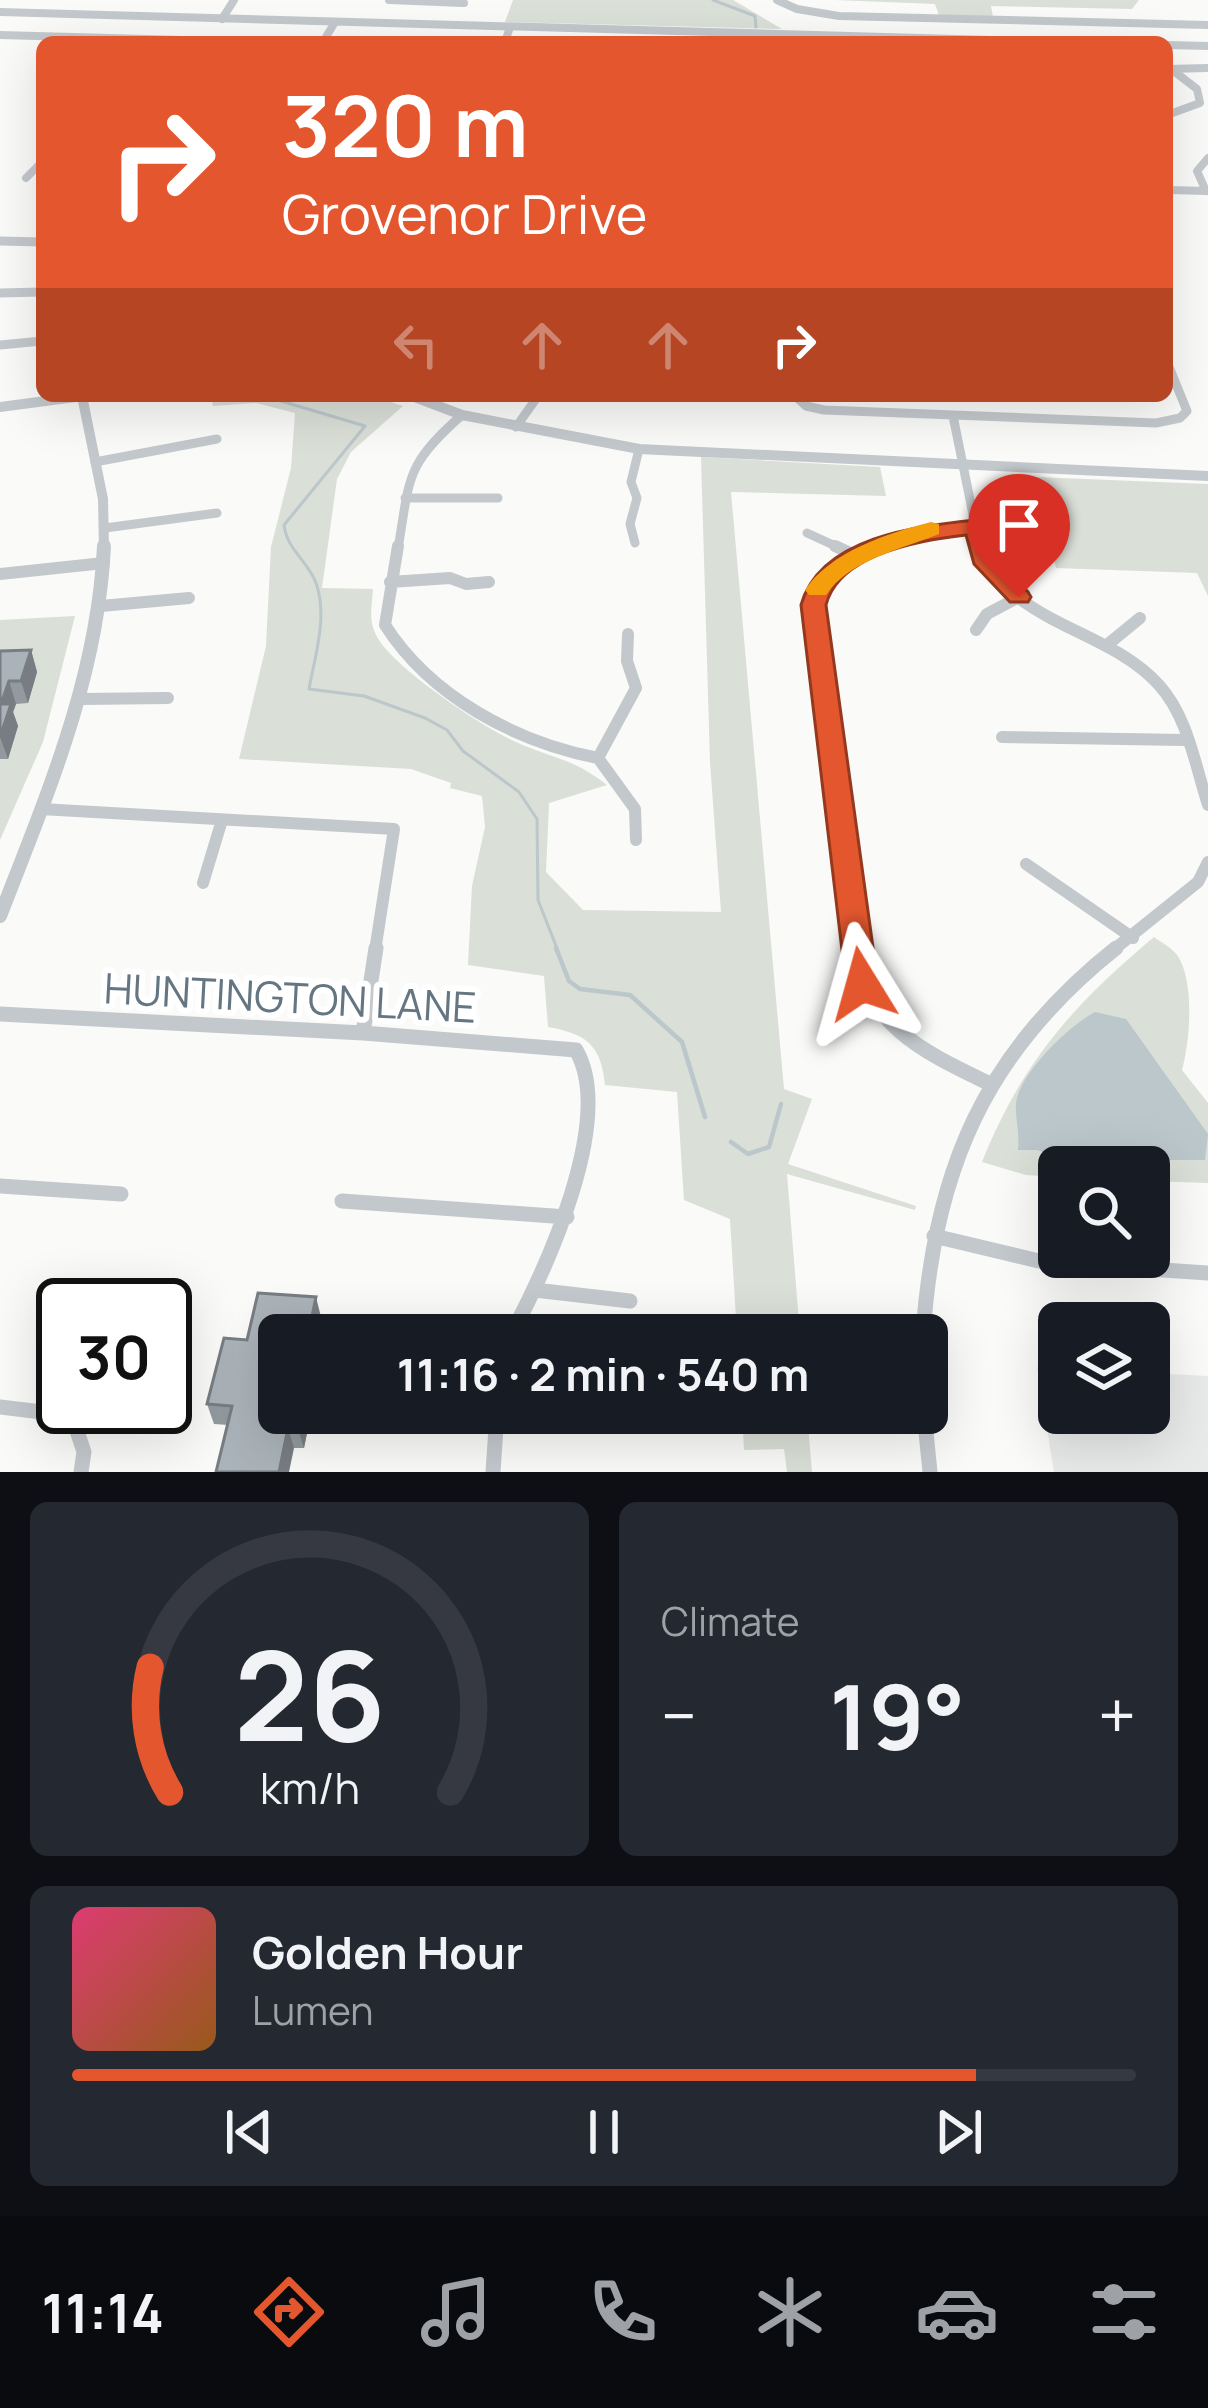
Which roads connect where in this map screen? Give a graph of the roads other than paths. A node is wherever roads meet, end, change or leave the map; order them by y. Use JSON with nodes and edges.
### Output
{"nodes":[{"id":1,"x":234,"y":0,"type":"edge"},
{"id":2,"x":389,"y":0,"type":"edge"},
{"id":3,"x":777,"y":0,"type":"edge"},
{"id":4,"x":464,"y":3,"type":"edge"},
{"id":5,"x":0,"y":12,"type":"edge"},
{"id":6,"x":931,"y":18,"type":"junction"},
{"id":7,"x":222,"y":19,"type":"junction"},
{"id":8,"x":335,"y":22,"type":"junction"},
{"id":9,"x":1208,"y":26,"type":"edge"},
{"id":10,"x":510,"y":27,"type":"junction"},
{"id":11,"x":0,"y":35,"type":"edge"},
{"id":12,"x":327,"y":36,"type":"edge"},
{"id":13,"x":507,"y":36,"type":"edge"},
{"id":14,"x":766,"y":36,"type":"edge"},
{"id":15,"x":935,"y":36,"type":"edge"},
{"id":16,"x":36,"y":37,"type":"edge"},
{"id":17,"x":1173,"y":45,"type":"edge"},
{"id":18,"x":1208,"y":46,"type":"edge"},
{"id":19,"x":1208,"y":68,"type":"edge"},
{"id":20,"x":1173,"y":69,"type":"edge"},
{"id":21,"x":1173,"y":72,"type":"edge"},
{"id":22,"x":1173,"y":113,"type":"edge"},
{"id":23,"x":1208,"y":158,"type":"edge"},
{"id":24,"x":36,"y":168,"type":"edge"},
{"id":25,"x":26,"y":178,"type":"dead end"},
{"id":26,"x":1173,"y":190,"type":"edge"},
{"id":27,"x":1207,"y":191,"type":"edge"},
{"id":28,"x":0,"y":241,"type":"edge"},
{"id":29,"x":36,"y":242,"type":"edge"},
{"id":30,"x":36,"y":292,"type":"edge"},
{"id":31,"x":0,"y":293,"type":"edge"},
{"id":32,"x":36,"y":342,"type":"edge"},
{"id":33,"x":0,"y":345,"type":"edge"},
{"id":34,"x":1173,"y":377,"type":"edge"},
{"id":35,"x":37,"y":402,"type":"edge"},
{"id":36,"x":83,"y":402,"type":"edge"},
{"id":37,"x":428,"y":402,"type":"edge"},
{"id":38,"x":534,"y":402,"type":"edge"},
{"id":39,"x":802,"y":402,"type":"edge"},
{"id":40,"x":0,"y":407,"type":"edge"},
{"id":41,"x":462,"y":415,"type":"junction"},
{"id":42,"x":953,"y":416,"type":"junction"},
{"id":43,"x":516,"y":427,"type":"junction"},
{"id":44,"x":217,"y":439,"type":"dead end"},
{"id":45,"x":639,"y":449,"type":"junction"},
{"id":46,"x":95,"y":461,"type":"junction"},
{"id":47,"x":962,"y":464,"type":"junction"},
{"id":48,"x":1208,"y":476,"type":"edge"},
{"id":49,"x":405,"y":498,"type":"junction"},
{"id":50,"x":498,"y":498,"type":"dead end"},
{"id":51,"x":218,"y":513,"type":"dead end"},
{"id":52,"x":976,"y":527,"type":"junction"},
{"id":53,"x":105,"y":528,"type":"junction"},
{"id":54,"x":807,"y":533,"type":"dead end"},
{"id":55,"x":635,"y":543,"type":"dead end"},
{"id":56,"x":859,"y":557,"type":"junction"},
{"id":57,"x":104,"y":563,"type":"junction"},
{"id":58,"x":0,"y":574,"type":"edge"},
{"id":59,"x":389,"y":582,"type":"junction"},
{"id":60,"x":489,"y":582,"type":"dead end"},
{"id":61,"x":1019,"y":597,"type":"junction"},
{"id":62,"x":189,"y":598,"type":"dead end"},
{"id":63,"x":100,"y":606,"type":"junction"},
{"id":64,"x":1140,"y":617,"type":"dead end"},
{"id":65,"x":976,"y":630,"type":"dead end"},
{"id":66,"x":628,"y":634,"type":"dead end"},
{"id":67,"x":1107,"y":645,"type":"junction"},
{"id":68,"x":168,"y":698,"type":"dead end"},
{"id":69,"x":82,"y":699,"type":"junction"},
{"id":70,"x":1002,"y":737,"type":"dead end"},
{"id":71,"x":1185,"y":740,"type":"junction"},
{"id":72,"x":598,"y":758,"type":"junction"},
{"id":73,"x":1208,"y":805,"type":"edge"},
{"id":74,"x":41,"y":809,"type":"junction"},
{"id":75,"x":222,"y":820,"type":"junction"},
{"id":76,"x":636,"y":840,"type":"dead end"},
{"id":77,"x":1208,"y":862,"type":"edge"},
{"id":78,"x":1026,"y":864,"type":"dead end"},
{"id":79,"x":203,"y":883,"type":"dead end"},
{"id":80,"x":1203,"y":885,"type":"edge"},
{"id":81,"x":1,"y":908,"type":"edge"},
{"id":82,"x":1133,"y":938,"type":"junction"},
{"id":83,"x":0,"y":1014,"type":"edge"},
{"id":84,"x":363,"y":1033,"type":"junction"},
{"id":85,"x":988,"y":1083,"type":"junction"},
{"id":86,"x":0,"y":1186,"type":"edge"},
{"id":87,"x":121,"y":1194,"type":"dead end"},
{"id":88,"x":342,"y":1202,"type":"dead end"},
{"id":89,"x":567,"y":1217,"type":"junction"},
{"id":90,"x":934,"y":1236,"type":"junction"},
{"id":91,"x":1208,"y":1273,"type":"edge"},
{"id":92,"x":535,"y":1290,"type":"junction"},
{"id":93,"x":630,"y":1300,"type":"dead end"},
{"id":94,"x":522,"y":1314,"type":"edge"},
{"id":95,"x":925,"y":1314,"type":"edge"},
{"id":96,"x":0,"y":1408,"type":"edge"},
{"id":97,"x":496,"y":1434,"type":"edge"},
{"id":98,"x":926,"y":1434,"type":"edge"},
{"id":99,"x":81,"y":1472,"type":"edge"},
{"id":100,"x":493,"y":1472,"type":"edge"},
{"id":101,"x":930,"y":1472,"type":"edge"}],
"edges":[{"from":1,"to":7,"type":"street"},
{"from":2,"to":4,"type":"street"},
{"from":3,"to":6,"type":"street"},
{"from":5,"to":7,"type":"street"},
{"from":6,"to":9,"type":"street"},
{"from":6,"to":15,"type":"street"},
{"from":7,"to":8,"type":"street"},
{"from":8,"to":10,"type":"street"},
{"from":8,"to":12,"type":"street"},
{"from":10,"to":13,"type":"street"},
{"from":10,"to":14,"type":"street"},
{"from":11,"to":16,"type":"street"},
{"from":17,"to":18,"type":"street"},
{"from":19,"to":20,"type":"street"},
{"from":21,"to":22,"type":"street"},
{"from":23,"to":27,"type":"street"},
{"from":24,"to":25,"type":"street"},
{"from":26,"to":27,"type":"street"},
{"from":28,"to":29,"type":"street"},
{"from":30,"to":31,"type":"street"},
{"from":32,"to":33,"type":"street"},
{"from":34,"to":42,"type":"street"},
{"from":35,"to":40,"type":"street"},
{"from":36,"to":46,"type":"street"},
{"from":37,"to":41,"type":"street"},
{"from":38,"to":43,"type":"street"},
{"from":39,"to":42,"type":"street"},
{"from":41,"to":43,"type":"street"},
{"from":41,"to":49,"type":"street"},
{"from":42,"to":47,"type":"street"},
{"from":43,"to":45,"type":"street"},
{"from":44,"to":46,"type":"street"},
{"from":45,"to":47,"type":"street"},
{"from":45,"to":55,"type":"street"},
{"from":46,"to":53,"type":"street"},
{"from":47,"to":48,"type":"street"},
{"from":47,"to":52,"type":"street"},
{"from":49,"to":50,"type":"street"},
{"from":49,"to":59,"type":"street"},
{"from":51,"to":53,"type":"street"},
{"from":52,"to":56,"type":"street"},
{"from":52,"to":61,"type":"street"},
{"from":53,"to":57,"type":"street"},
{"from":54,"to":56,"type":"street"},
{"from":56,"to":85,"type":"street"},
{"from":57,"to":58,"type":"street"},
{"from":57,"to":63,"type":"street"},
{"from":59,"to":60,"type":"street"},
{"from":59,"to":72,"type":"street"},
{"from":61,"to":65,"type":"street"},
{"from":61,"to":67,"type":"street"},
{"from":62,"to":63,"type":"street"},
{"from":63,"to":69,"type":"street"},
{"from":64,"to":67,"type":"street"},
{"from":66,"to":72,"type":"street"},
{"from":67,"to":71,"type":"street"},
{"from":68,"to":69,"type":"street"},
{"from":69,"to":74,"type":"street"},
{"from":70,"to":71,"type":"street"},
{"from":71,"to":73,"type":"street"},
{"from":72,"to":76,"type":"street"},
{"from":74,"to":75,"type":"street"},
{"from":74,"to":81,"type":"street"},
{"from":75,"to":79,"type":"street"},
{"from":75,"to":84,"type":"street"},
{"from":77,"to":80,"type":"street"},
{"from":78,"to":82,"type":"street"},
{"from":80,"to":82,"type":"street"},
{"from":82,"to":85,"type":"street"},
{"from":83,"to":84,"type":"street","name":"HUNTINGTON LANE"},
{"from":84,"to":89,"type":"street","name":"HUNTINGTON LANE"},
{"from":85,"to":90,"type":"street"},
{"from":86,"to":87,"type":"street"},
{"from":88,"to":89,"type":"street"},
{"from":89,"to":92,"type":"street"},
{"from":90,"to":91,"type":"street"},
{"from":90,"to":95,"type":"street"},
{"from":92,"to":93,"type":"street"},
{"from":92,"to":94,"type":"street"},
{"from":96,"to":99,"type":"street"},
{"from":97,"to":100,"type":"street"},
{"from":98,"to":101,"type":"street"}]}
